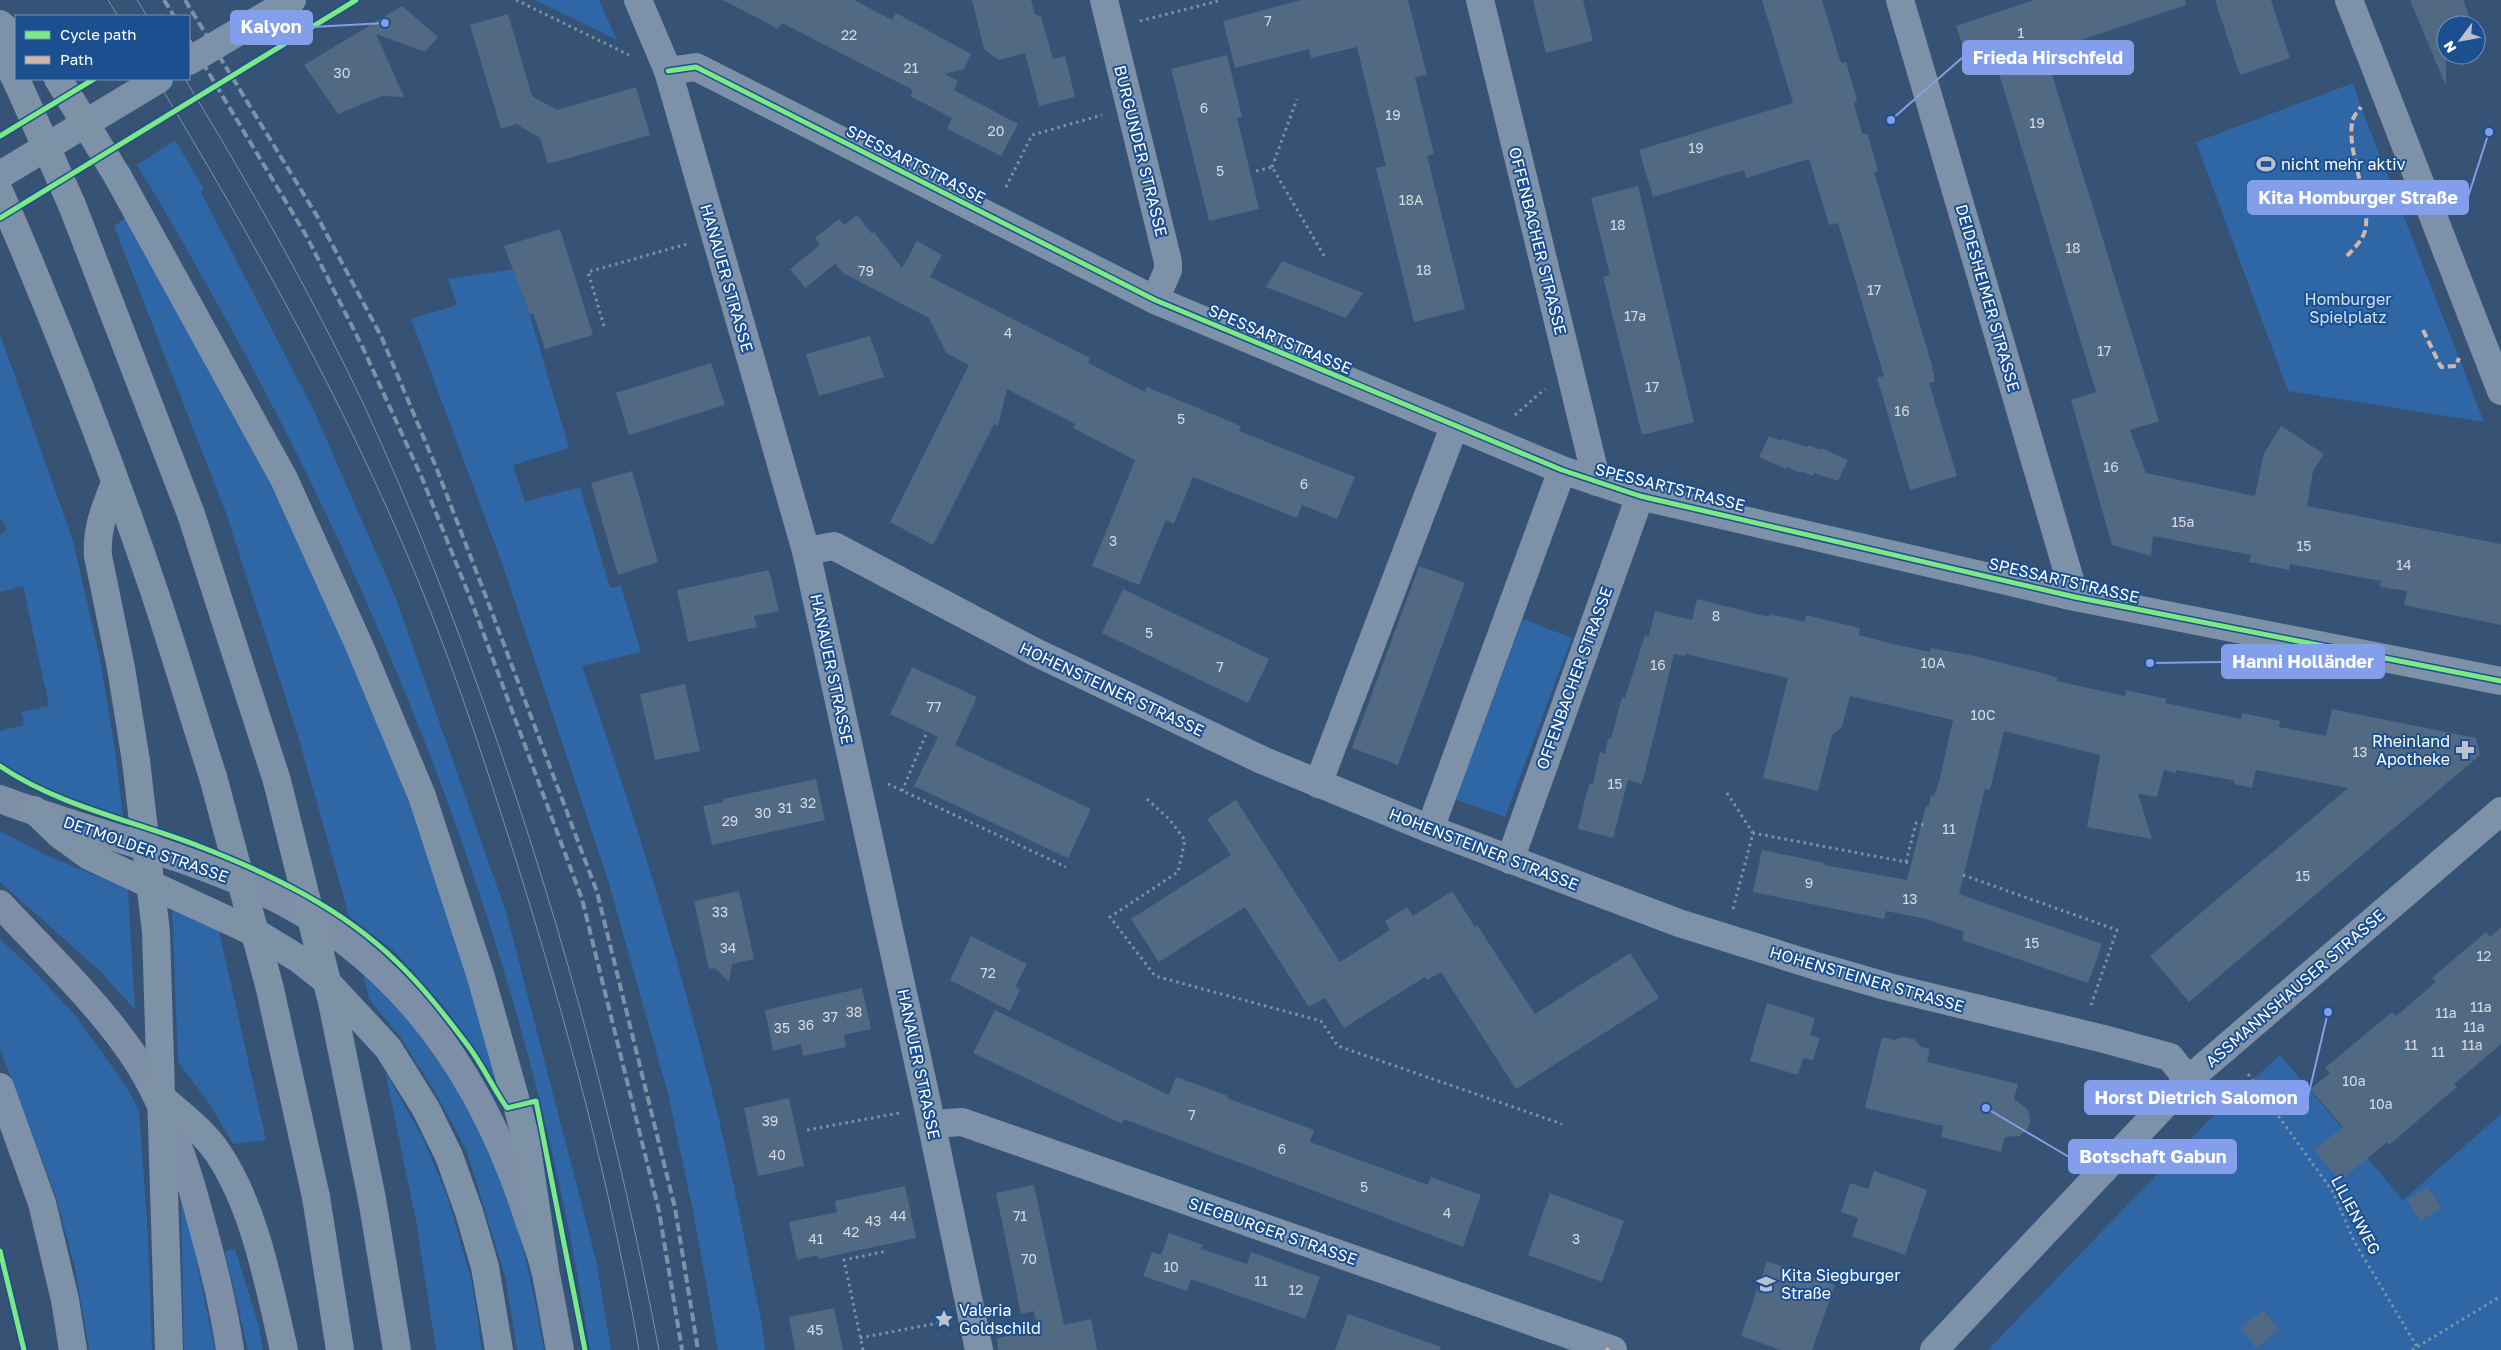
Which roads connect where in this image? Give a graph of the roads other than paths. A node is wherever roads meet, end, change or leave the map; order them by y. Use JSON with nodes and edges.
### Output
{"nodes":[{"id":1,"x":638,"y":0,"type":"edge"},
{"id":2,"x":1104,"y":0,"type":"edge"},
{"id":3,"x":1480,"y":0,"type":"edge"},
{"id":4,"x":1900,"y":0,"type":"edge"},
{"id":5,"x":2349,"y":0,"type":"edge"},
{"id":6,"x":286,"y":1,"type":"edge"},
{"id":7,"x":0,"y":24,"type":"edge"},
{"id":8,"x":15,"y":37,"type":"edge"},
{"id":9,"x":0,"y":48,"type":"edge"},
{"id":10,"x":190,"y":60,"type":"edge"},
{"id":11,"x":668,"y":71,"type":"junction"},
{"id":12,"x":15,"y":78,"type":"edge"},
{"id":13,"x":16,"y":80,"type":"edge"},
{"id":14,"x":59,"y":80,"type":"edge"},
{"id":15,"x":157,"y":80,"type":"edge"},
{"id":16,"x":0,"y":175,"type":"edge"},
{"id":17,"x":0,"y":193,"type":"edge"},
{"id":18,"x":1155,"y":300,"type":"junction"},
{"id":19,"x":2501,"y":391,"type":"edge"},
{"id":20,"x":1454,"y":427,"type":"junction"},
{"id":21,"x":1562,"y":470,"type":"junction"},
{"id":22,"x":1597,"y":482,"type":"junction"},
{"id":23,"x":115,"y":483,"type":"junction"},
{"id":24,"x":1640,"y":496,"type":"junction"},
{"id":25,"x":806,"y":551,"type":"junction"},
{"id":26,"x":2075,"y":597,"type":"junction"},
{"id":27,"x":2501,"y":681,"type":"edge"},
{"id":28,"x":1318,"y":784,"type":"junction"},
{"id":29,"x":0,"y":798,"type":"edge"},
{"id":30,"x":34,"y":810,"type":"junction"},
{"id":31,"x":2501,"y":811,"type":"edge"},
{"id":32,"x":1430,"y":829,"type":"junction"},
{"id":33,"x":1510,"y":860,"type":"junction"},
{"id":34,"x":0,"y":904,"type":"edge"},
{"id":35,"x":2188,"y":1080,"type":"junction"},
{"id":36,"x":0,"y":1087,"type":"edge"},
{"id":37,"x":155,"y":1092,"type":"junction"},
{"id":38,"x":932,"y":1124,"type":"junction"},
{"id":39,"x":545,"y":1270,"type":"junction"},
{"id":40,"x":74,"y":1350,"type":"edge"},
{"id":41,"x":169,"y":1350,"type":"edge"},
{"id":42,"x":230,"y":1350,"type":"edge"},
{"id":43,"x":284,"y":1350,"type":"edge"},
{"id":44,"x":340,"y":1350,"type":"edge"},
{"id":45,"x":397,"y":1350,"type":"edge"},
{"id":46,"x":499,"y":1350,"type":"edge"},
{"id":47,"x":560,"y":1350,"type":"edge"},
{"id":48,"x":979,"y":1350,"type":"edge"},
{"id":49,"x":1613,"y":1350,"type":"edge"},
{"id":50,"x":1934,"y":1350,"type":"edge"}],
"edges":[{"from":1,"to":11,"type":"street","name":"HANAUER STRASSE"},
{"from":2,"to":18,"type":"street","name":"BURGUNDER STRASSE"},
{"from":3,"to":22,"type":"street","name":"OFFENBACHER STRASSE"},
{"from":4,"to":26,"type":"street","name":"DEIDESHEIMER STRASSE"},
{"from":5,"to":19,"type":"street"},
{"from":6,"to":10,"type":"street"},
{"from":7,"to":8,"type":"highway"},
{"from":9,"to":12,"type":"highway","bridge":true},
{"from":11,"to":18,"type":"street","name":"SPESSARTSTRASSE"},
{"from":11,"to":25,"type":"street","name":"HANAUER STRASSE"},
{"from":13,"to":45,"type":"highway","bridge":true},
{"from":14,"to":39,"type":"highway","bridge":true},
{"from":15,"to":16,"type":"street"},
{"from":17,"to":23,"type":"highway"},
{"from":18,"to":20,"type":"street","name":"SPESSARTSTRASSE"},
{"from":20,"to":21,"type":"street","name":"SPESSARTSTRASSE"},
{"from":20,"to":28,"type":"street"},
{"from":21,"to":22,"type":"street","name":"SPESSARTSTRASSE"},
{"from":21,"to":32,"type":"street"},
{"from":22,"to":24,"type":"street","name":"SPESSARTSTRASSE"},
{"from":23,"to":41,"type":"highway","bridge":true},
{"from":23,"to":44,"type":"highway","bridge":true},
{"from":24,"to":26,"type":"street","name":"SPESSARTSTRASSE"},
{"from":24,"to":33,"type":"street","name":"OFFENBACHER STRASSE"},
{"from":25,"to":28,"type":"street","name":"HOHENSTEINER STRASSE"},
{"from":25,"to":38,"type":"street","name":"HANAUER STRASSE"},
{"from":26,"to":27,"type":"street","name":"SPESSARTSTRASSE"},
{"from":28,"to":32,"type":"street","name":"HOHENSTEINER STRASSE"},
{"from":29,"to":30,"type":"main road","name":"DETMOLDER STRASSE"},
{"from":30,"to":39,"type":"main road","name":"DETMOLDER STRASSE"},
{"from":30,"to":46,"type":"highway"},
{"from":31,"to":35,"type":"street","name":"ASSMANNSHAUSER STRASSE"},
{"from":32,"to":33,"type":"street","name":"HOHENSTEINER STRASSE"},
{"from":33,"to":35,"type":"street","name":"HOHENSTEINER STRASSE"},
{"from":34,"to":37,"type":"main road"},
{"from":35,"to":50,"type":"street","name":"ASSMANNSHAUSER STRASSE"},
{"from":36,"to":40,"type":"street"},
{"from":37,"to":42,"type":"main road"},
{"from":37,"to":43,"type":"highway"},
{"from":38,"to":48,"type":"street","name":"HANAUER STRASSE"},
{"from":38,"to":49,"type":"street","name":"SIEGBURGER STRASSE"},
{"from":39,"to":47,"type":"main road","name":"DETMOLDER STRASSE"}]}
